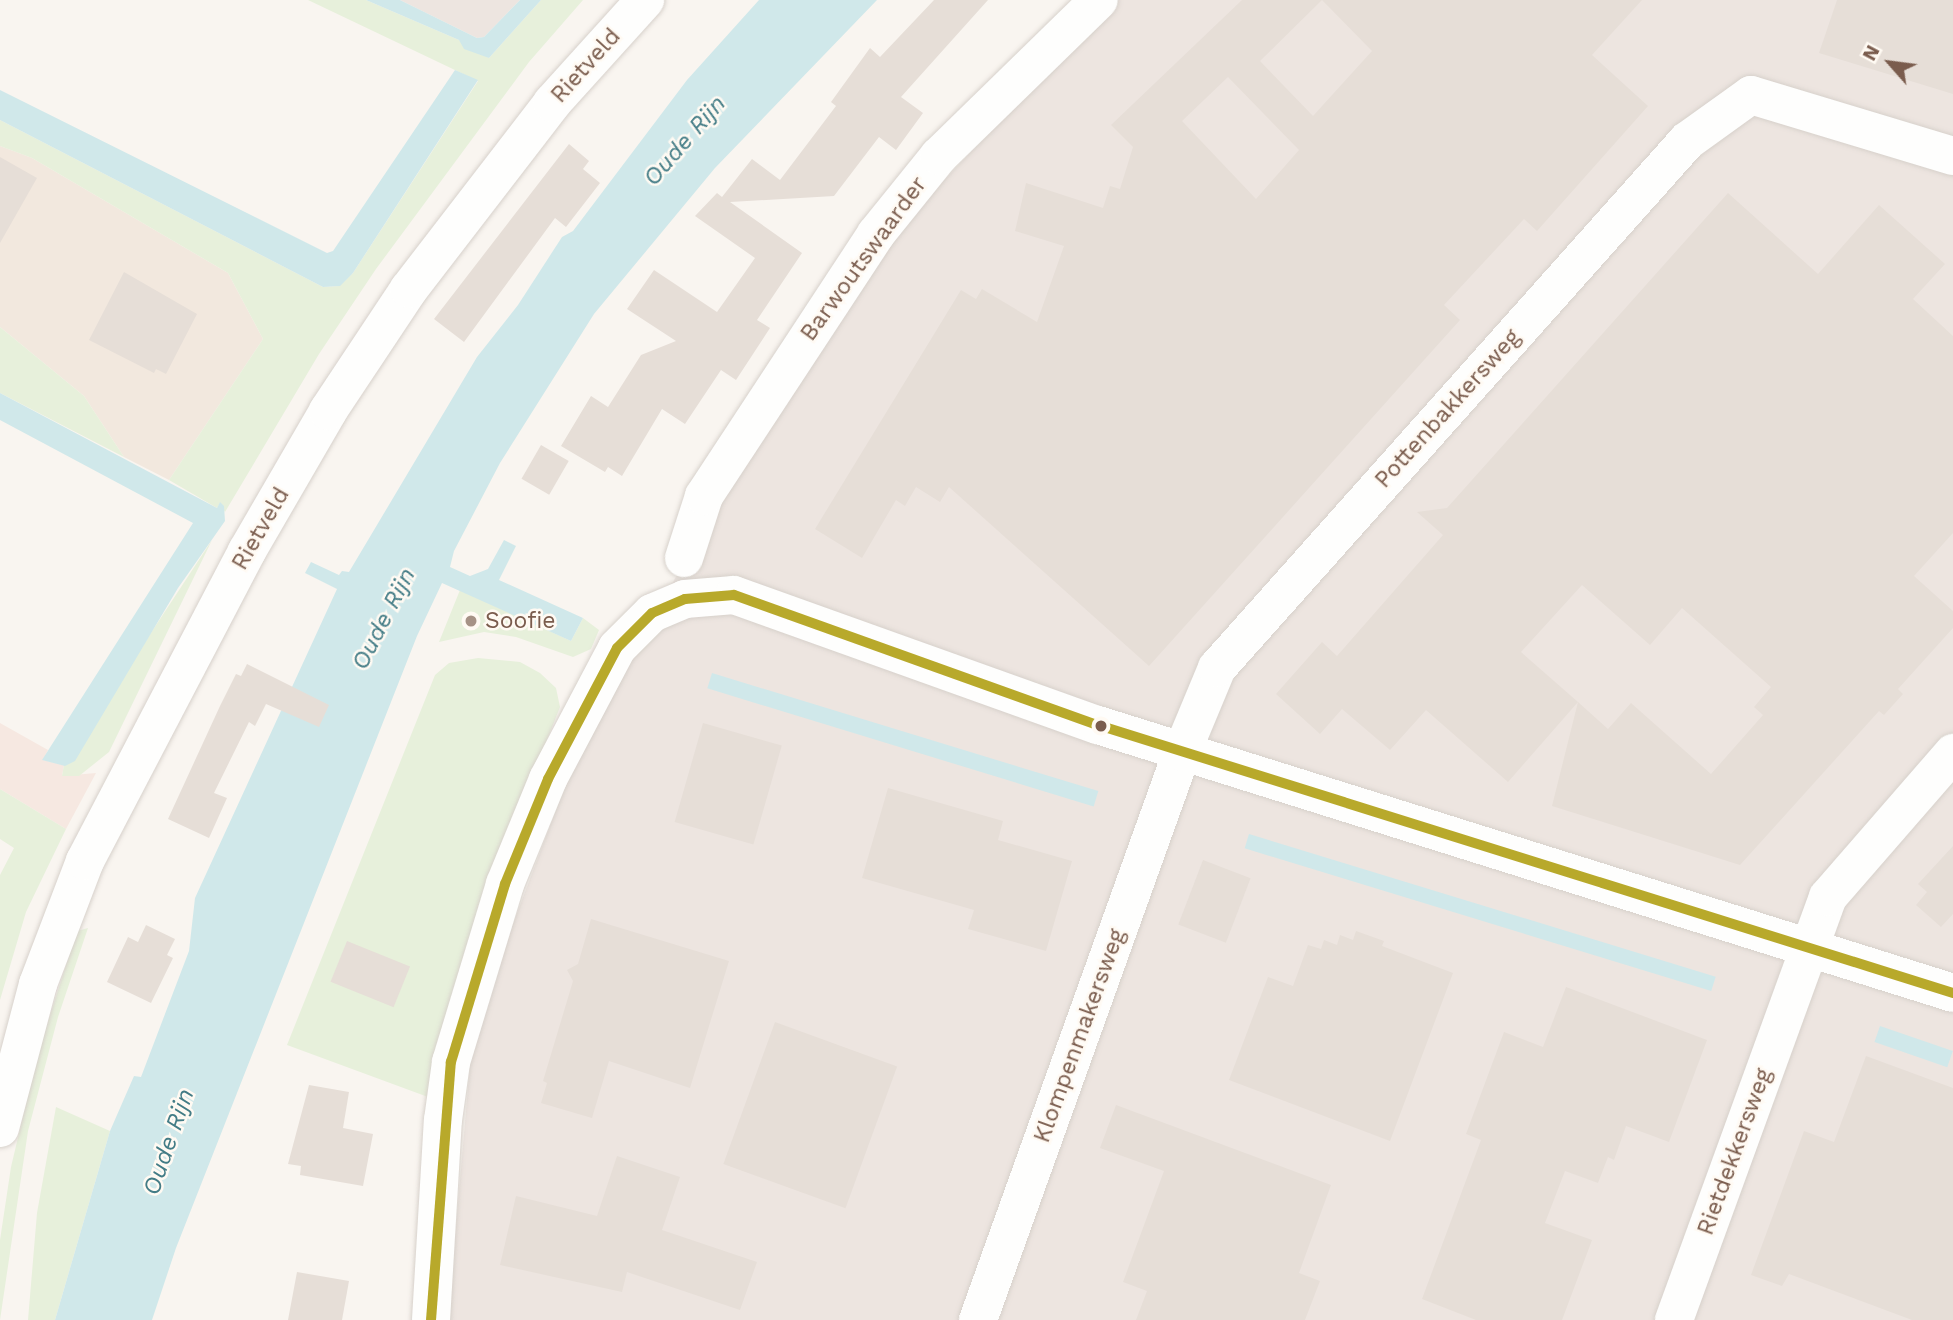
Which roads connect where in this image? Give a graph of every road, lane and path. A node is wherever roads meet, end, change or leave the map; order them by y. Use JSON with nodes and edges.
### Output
{"nodes":[{"id":1,"x":645,"y":0,"type":"edge"},
{"id":2,"x":1100,"y":0,"type":"edge"},
{"id":3,"x":1953,"y":156,"type":"edge"},
{"id":4,"x":684,"y":558,"type":"dead end"},
{"id":5,"x":1182,"y":752,"type":"junction"},
{"id":6,"x":1953,"y":753,"type":"edge"},
{"id":7,"x":1810,"y":948,"type":"junction"},
{"id":8,"x":1953,"y":993,"type":"edge"},
{"id":9,"x":0,"y":1128,"type":"edge"},
{"id":10,"x":431,"y":1320,"type":"edge"},
{"id":11,"x":978,"y":1320,"type":"edge"},
{"id":12,"x":1674,"y":1320,"type":"edge"}],
"edges":[{"from":1,"to":9,"type":"street","name":"Rietveld"},
{"from":2,"to":4,"type":"street","name":"Barwoutswaarder"},
{"from":3,"to":5,"type":"street","name":"Pottenbakkersweg"},
{"from":5,"to":7,"type":"street"},
{"from":5,"to":10,"type":"street"},
{"from":5,"to":11,"type":"street","name":"Klompenmakersweg"},
{"from":6,"to":7,"type":"street","name":"Rietdekkersweg"},
{"from":7,"to":8,"type":"street"},
{"from":7,"to":12,"type":"street","name":"Rietdekkersweg"}]}
